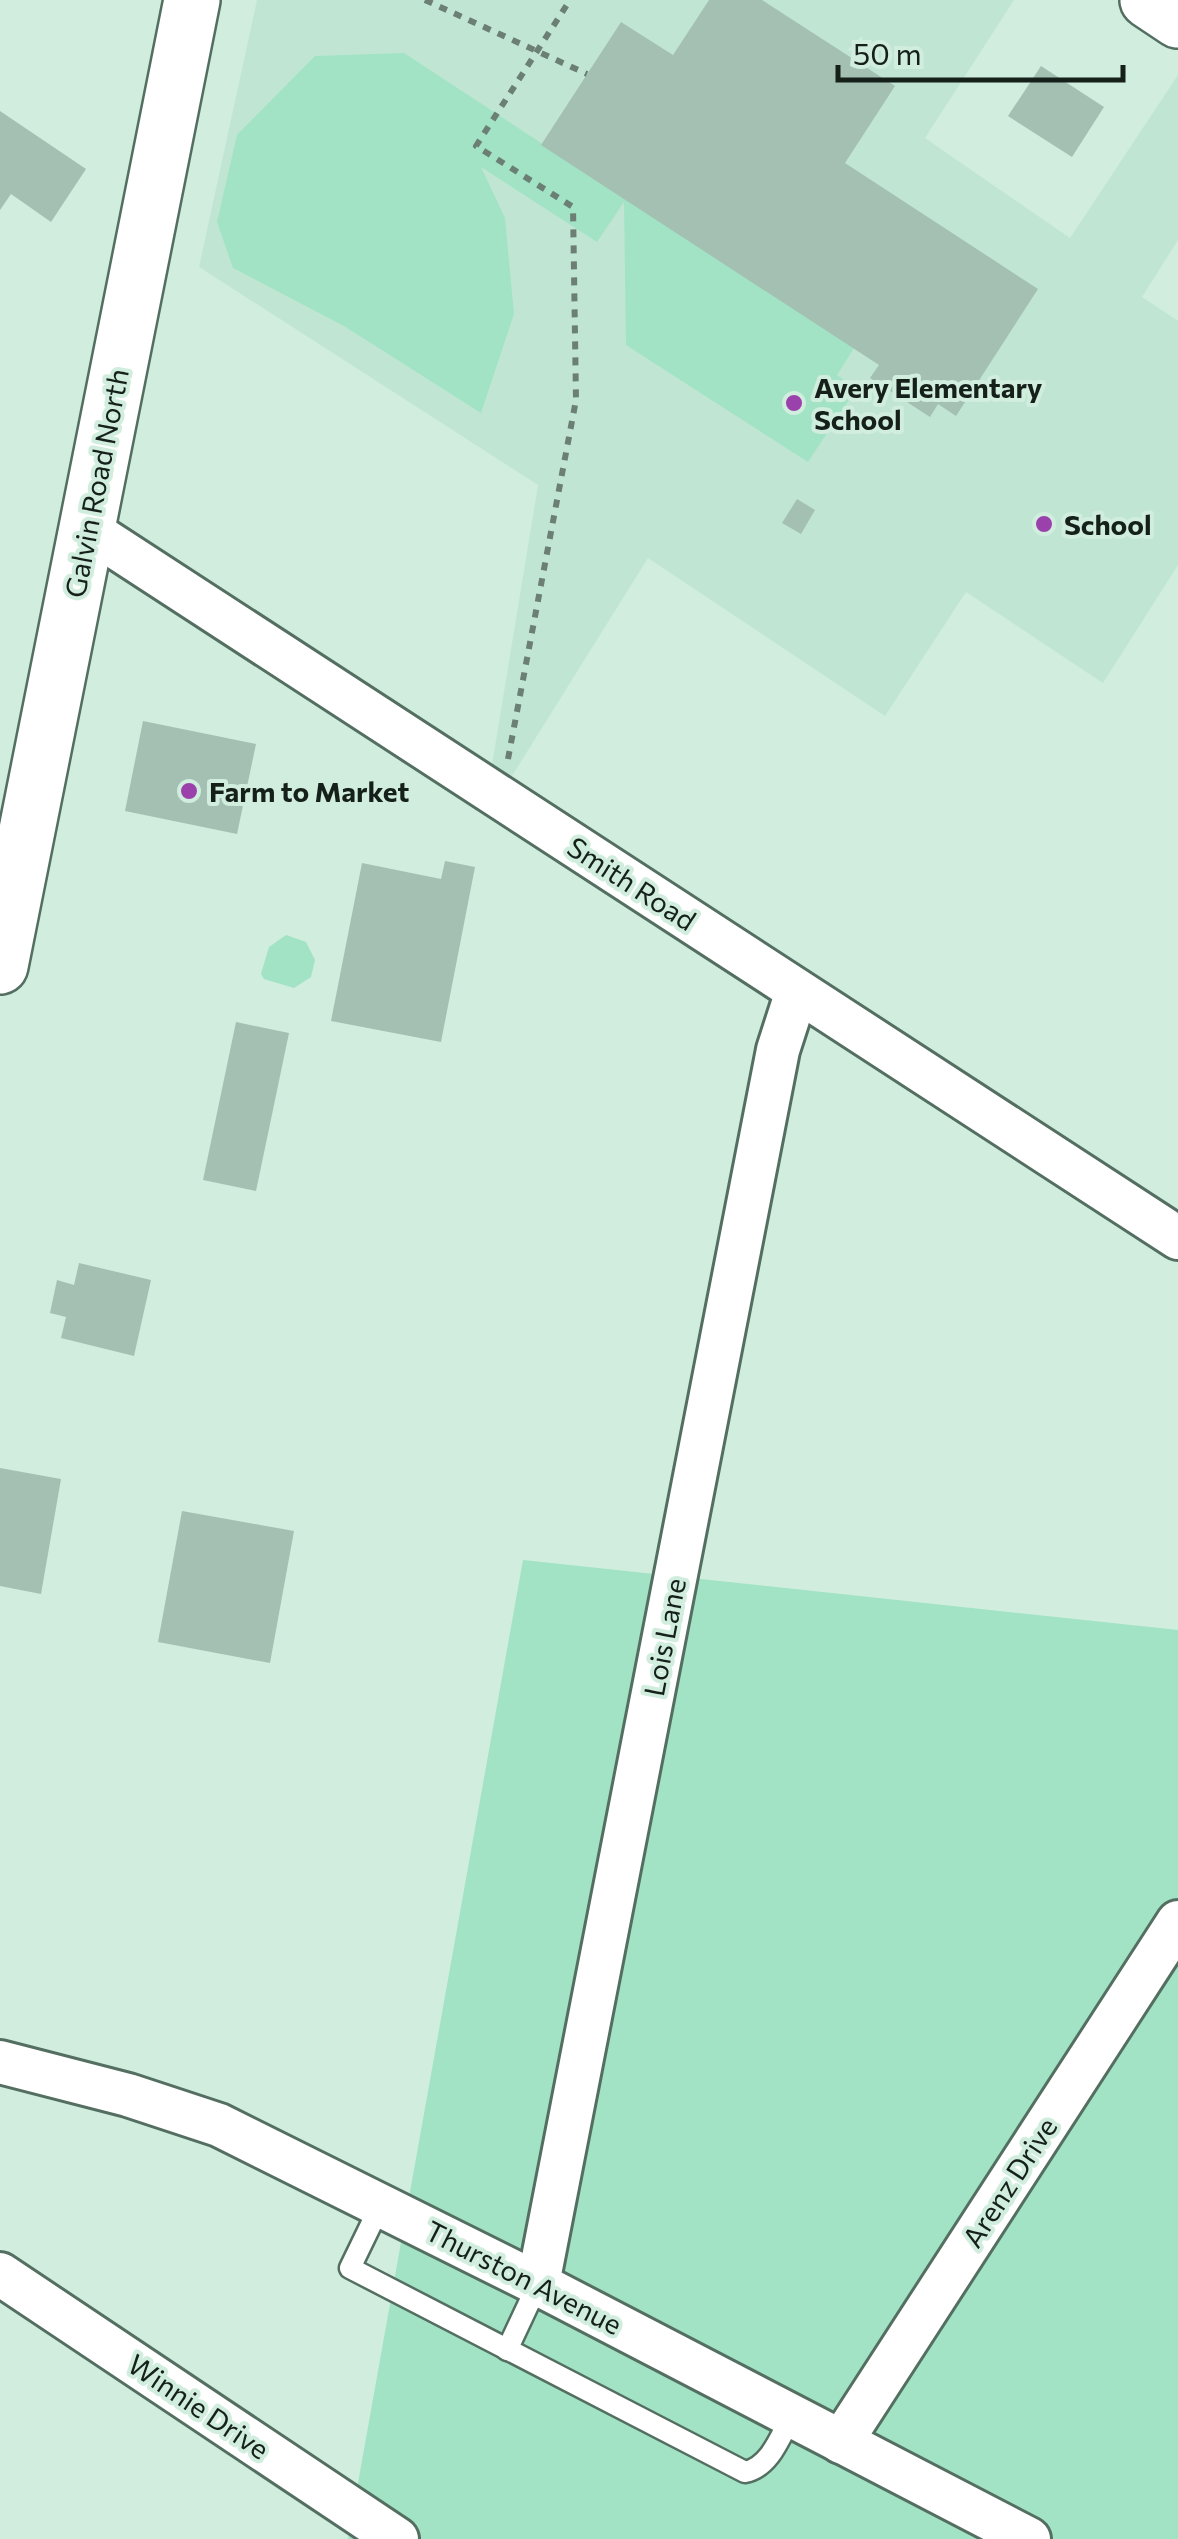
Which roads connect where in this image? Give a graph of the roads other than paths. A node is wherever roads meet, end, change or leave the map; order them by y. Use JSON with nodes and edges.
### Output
{"nodes":[{"id":1,"x":192,"y":0,"type":"edge"},
{"id":2,"x":1148,"y":0,"type":"edge"},
{"id":3,"x":1178,"y":20,"type":"edge"},
{"id":4,"x":86,"y":528,"type":"junction"},
{"id":5,"x":2,"y":946,"type":"edge"},
{"id":6,"x":797,"y":990,"type":"junction"},
{"id":7,"x":1173,"y":1223,"type":"edge"},
{"id":8,"x":1178,"y":1922,"type":"edge"},
{"id":9,"x":0,"y":2062,"type":"edge"},
{"id":10,"x":381,"y":2204,"type":"junction"},
{"id":11,"x":0,"y":2274,"type":"edge"},
{"id":12,"x":538,"y":2284,"type":"junction"},
{"id":13,"x":507,"y":2350,"type":"junction"},
{"id":14,"x":791,"y":2417,"type":"junction"},
{"id":15,"x":840,"y":2442,"type":"junction"},
{"id":16,"x":397,"y":2539,"type":"edge"},
{"id":17,"x":1028,"y":2539,"type":"edge"}],
"edges":[{"from":1,"to":4,"type":"main road","name":"Galvin Road North"},
{"from":2,"to":3,"type":"main road"},
{"from":4,"to":5,"type":"main road","name":"Galvin Road North"},
{"from":4,"to":6,"type":"street","name":"Smith Road"},
{"from":6,"to":7,"type":"street","name":"Smith Road"},
{"from":6,"to":12,"type":"street","name":"Lois Lane"},
{"from":8,"to":15,"type":"street","name":"Arenz Drive"},
{"from":9,"to":10,"type":"street","name":"Thurston Avenue"},
{"from":10,"to":12,"type":"street","name":"Thurston Avenue"},
{"from":10,"to":13,"type":"lane"},
{"from":11,"to":16,"type":"street","name":"Winnie Drive"},
{"from":12,"to":13,"type":"lane"},
{"from":12,"to":14,"type":"street","name":"Thurston Avenue"},
{"from":13,"to":14,"type":"lane"},
{"from":14,"to":15,"type":"street","name":"Thurston Avenue"},
{"from":15,"to":17,"type":"street","name":"Thurston Avenue"}]}
